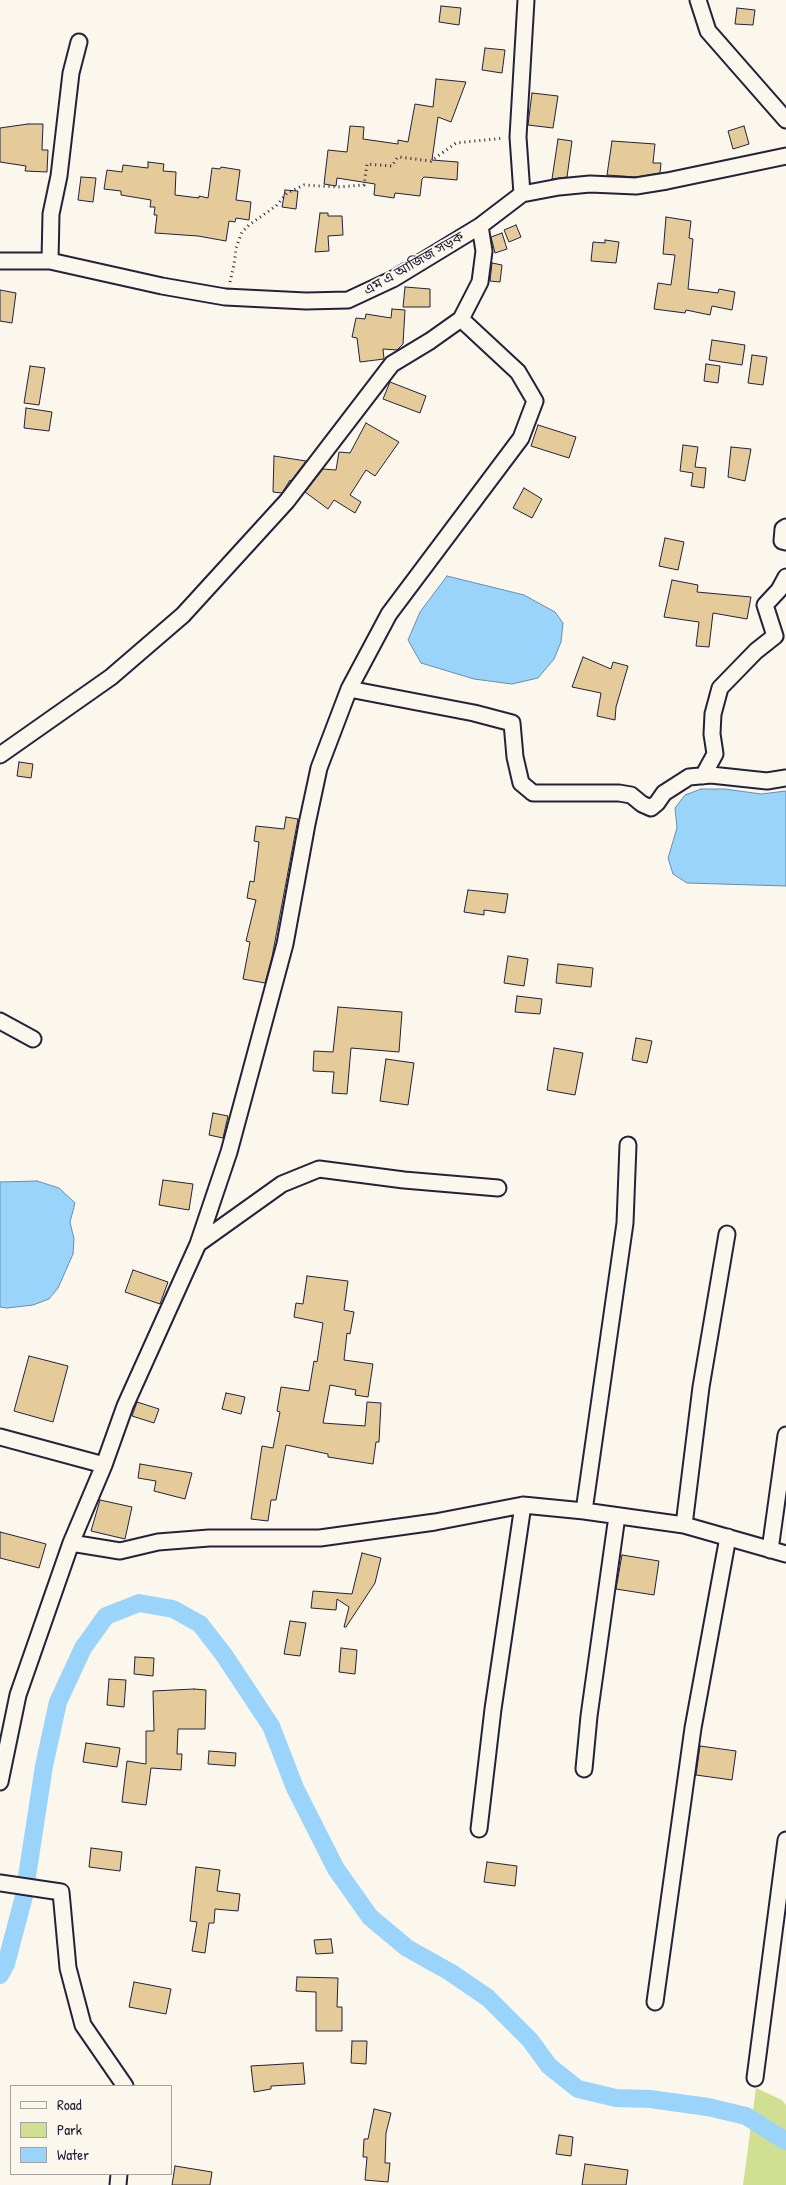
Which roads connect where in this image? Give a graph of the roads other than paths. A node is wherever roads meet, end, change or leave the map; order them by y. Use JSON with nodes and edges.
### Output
{"nodes":[{"id":1,"x":526,"y":0,"type":"edge"},
{"id":2,"x":698,"y":0,"type":"edge"},
{"id":3,"x":79,"y":42,"type":"dead end"},
{"id":4,"x":786,"y":120,"type":"edge"},
{"id":5,"x":786,"y":156,"type":"edge"},
{"id":6,"x":522,"y":194,"type":"junction"},
{"id":7,"x":480,"y":226,"type":"junction"},
{"id":8,"x":0,"y":261,"type":"edge"},
{"id":9,"x":50,"y":261,"type":"junction"},
{"id":10,"x":461,"y":319,"type":"junction"},
{"id":11,"x":786,"y":527,"type":"edge"},
{"id":12,"x":786,"y":542,"type":"edge"},
{"id":13,"x":786,"y":577,"type":"edge"},
{"id":14,"x":349,"y":689,"type":"junction"},
{"id":15,"x":0,"y":755,"type":"edge"},
{"id":16,"x":703,"y":776,"type":"junction"},
{"id":17,"x":786,"y":778,"type":"edge"},
{"id":18,"x":0,"y":1021,"type":"edge"},
{"id":19,"x":33,"y":1039,"type":"dead end"},
{"id":20,"x":628,"y":1144,"type":"dead end"},
{"id":21,"x":498,"y":1188,"type":"dead end"},
{"id":22,"x":727,"y":1234,"type":"dead end"},
{"id":23,"x":198,"y":1244,"type":"junction"},
{"id":24,"x":786,"y":1434,"type":"edge"},
{"id":25,"x":0,"y":1437,"type":"edge"},
{"id":26,"x":104,"y":1465,"type":"junction"},
{"id":27,"x":523,"y":1505,"type":"junction"},
{"id":28,"x":584,"y":1511,"type":"junction"},
{"id":29,"x":617,"y":1516,"type":"junction"},
{"id":30,"x":684,"y":1525,"type":"junction"},
{"id":31,"x":728,"y":1537,"type":"junction"},
{"id":32,"x":71,"y":1543,"type":"junction"},
{"id":33,"x":770,"y":1550,"type":"junction"},
{"id":34,"x":786,"y":1554,"type":"edge"},
{"id":35,"x":584,"y":1769,"type":"dead end"},
{"id":36,"x":0,"y":1782,"type":"edge"},
{"id":37,"x":479,"y":1829,"type":"dead end"},
{"id":38,"x":786,"y":1840,"type":"edge"},
{"id":39,"x":0,"y":1883,"type":"edge"},
{"id":40,"x":655,"y":2002,"type":"dead end"},
{"id":41,"x":755,"y":2078,"type":"dead end"},
{"id":42,"x":124,"y":2085,"type":"edge"}],
"edges":[{"from":1,"to":6,"type":"street"},
{"from":2,"to":4,"type":"street"},
{"from":3,"to":9,"type":"street"},
{"from":5,"to":6,"type":"street","name":"এম এ আজিজ সড়ক"},
{"from":6,"to":7,"type":"street","name":"এম এ আজিজ সড়ক"},
{"from":7,"to":9,"type":"street","name":"এম এ আজিজ সড়ক"},
{"from":7,"to":10,"type":"street"},
{"from":8,"to":9,"type":"street","name":"এম এ আজিজ সড়ক"},
{"from":10,"to":14,"type":"street"},
{"from":10,"to":15,"type":"street"},
{"from":11,"to":12,"type":"street"},
{"from":13,"to":16,"type":"street"},
{"from":14,"to":16,"type":"street"},
{"from":14,"to":23,"type":"street"},
{"from":16,"to":17,"type":"street"},
{"from":18,"to":19,"type":"street"},
{"from":20,"to":28,"type":"street"},
{"from":21,"to":23,"type":"street"},
{"from":22,"to":30,"type":"street"},
{"from":23,"to":26,"type":"street"},
{"from":24,"to":33,"type":"street"},
{"from":25,"to":26,"type":"street"},
{"from":26,"to":32,"type":"street"},
{"from":27,"to":28,"type":"street"},
{"from":27,"to":32,"type":"street"},
{"from":27,"to":37,"type":"street"},
{"from":28,"to":29,"type":"street"},
{"from":29,"to":30,"type":"street"},
{"from":29,"to":35,"type":"street"},
{"from":30,"to":31,"type":"street"},
{"from":31,"to":33,"type":"street"},
{"from":31,"to":40,"type":"street"},
{"from":32,"to":36,"type":"street"},
{"from":33,"to":34,"type":"street"},
{"from":38,"to":41,"type":"street"},
{"from":39,"to":42,"type":"street"}]}
